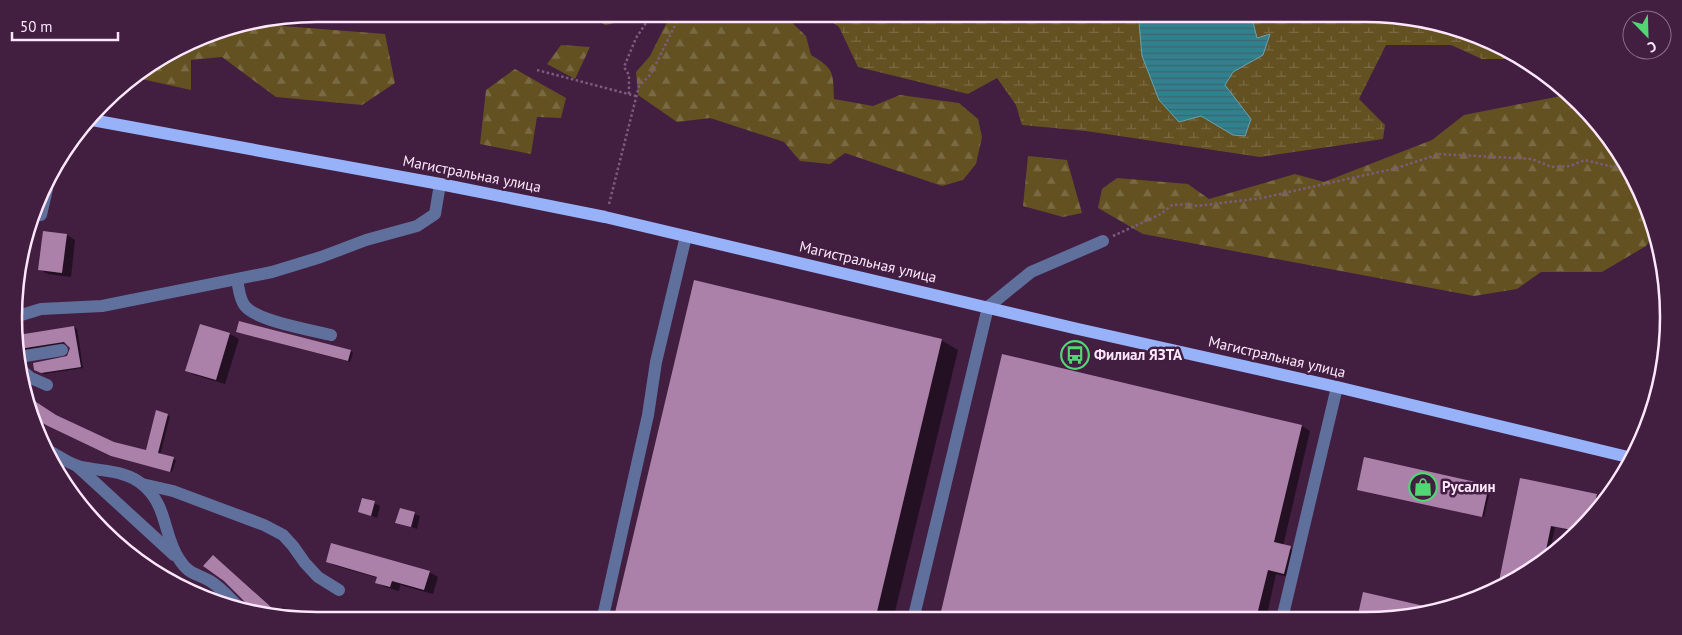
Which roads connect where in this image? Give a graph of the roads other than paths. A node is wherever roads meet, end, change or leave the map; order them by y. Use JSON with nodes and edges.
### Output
{"nodes":[{"id":1,"x":98,"y":121,"type":"edge"},
{"id":2,"x":440,"y":184,"type":"junction"},
{"id":3,"x":686,"y":236,"type":"junction"},
{"id":4,"x":1103,"y":241,"type":"road end"},
{"id":5,"x":237,"y":280,"type":"junction"},
{"id":6,"x":988,"y":307,"type":"junction"},
{"id":7,"x":22,"y":315,"type":"edge"},
{"id":8,"x":331,"y":335,"type":"dead end"},
{"id":9,"x":62,"y":350,"type":"dead end"},
{"id":10,"x":25,"y":356,"type":"edge"},
{"id":11,"x":28,"y":376,"type":"edge"},
{"id":12,"x":47,"y":385,"type":"dead end"},
{"id":13,"x":1337,"y":387,"type":"junction"},
{"id":14,"x":57,"y":455,"type":"edge"},
{"id":15,"x":1625,"y":456,"type":"edge"},
{"id":16,"x":77,"y":466,"type":"junction"},
{"id":17,"x":142,"y":484,"type":"junction"},
{"id":18,"x":180,"y":560,"type":"junction"},
{"id":19,"x":339,"y":590,"type":"dead end"},
{"id":20,"x":230,"y":599,"type":"edge"},
{"id":21,"x":604,"y":612,"type":"edge"},
{"id":22,"x":915,"y":612,"type":"edge"},
{"id":23,"x":1284,"y":612,"type":"edge"}],
"edges":[{"from":1,"to":2,"type":"main road","name":"Магистральная улица"},
{"from":2,"to":3,"type":"main road","name":"Магистральная улица"},
{"from":2,"to":5,"type":"lane"},
{"from":3,"to":6,"type":"main road","name":"Магистральная улица"},
{"from":3,"to":21,"type":"lane"},
{"from":4,"to":6,"type":"lane"},
{"from":5,"to":7,"type":"lane"},
{"from":5,"to":8,"type":"lane"},
{"from":6,"to":13,"type":"main road","name":"Магистральная улица"},
{"from":6,"to":22,"type":"lane"},
{"from":9,"to":10,"type":"lane"},
{"from":11,"to":12,"type":"lane"},
{"from":13,"to":15,"type":"main road","name":"Магистральная улица"},
{"from":13,"to":23,"type":"lane"},
{"from":14,"to":16,"type":"lane"},
{"from":16,"to":17,"type":"lane"},
{"from":16,"to":18,"type":"lane"},
{"from":17,"to":18,"type":"lane"},
{"from":17,"to":19,"type":"lane"},
{"from":18,"to":20,"type":"lane"}]}
